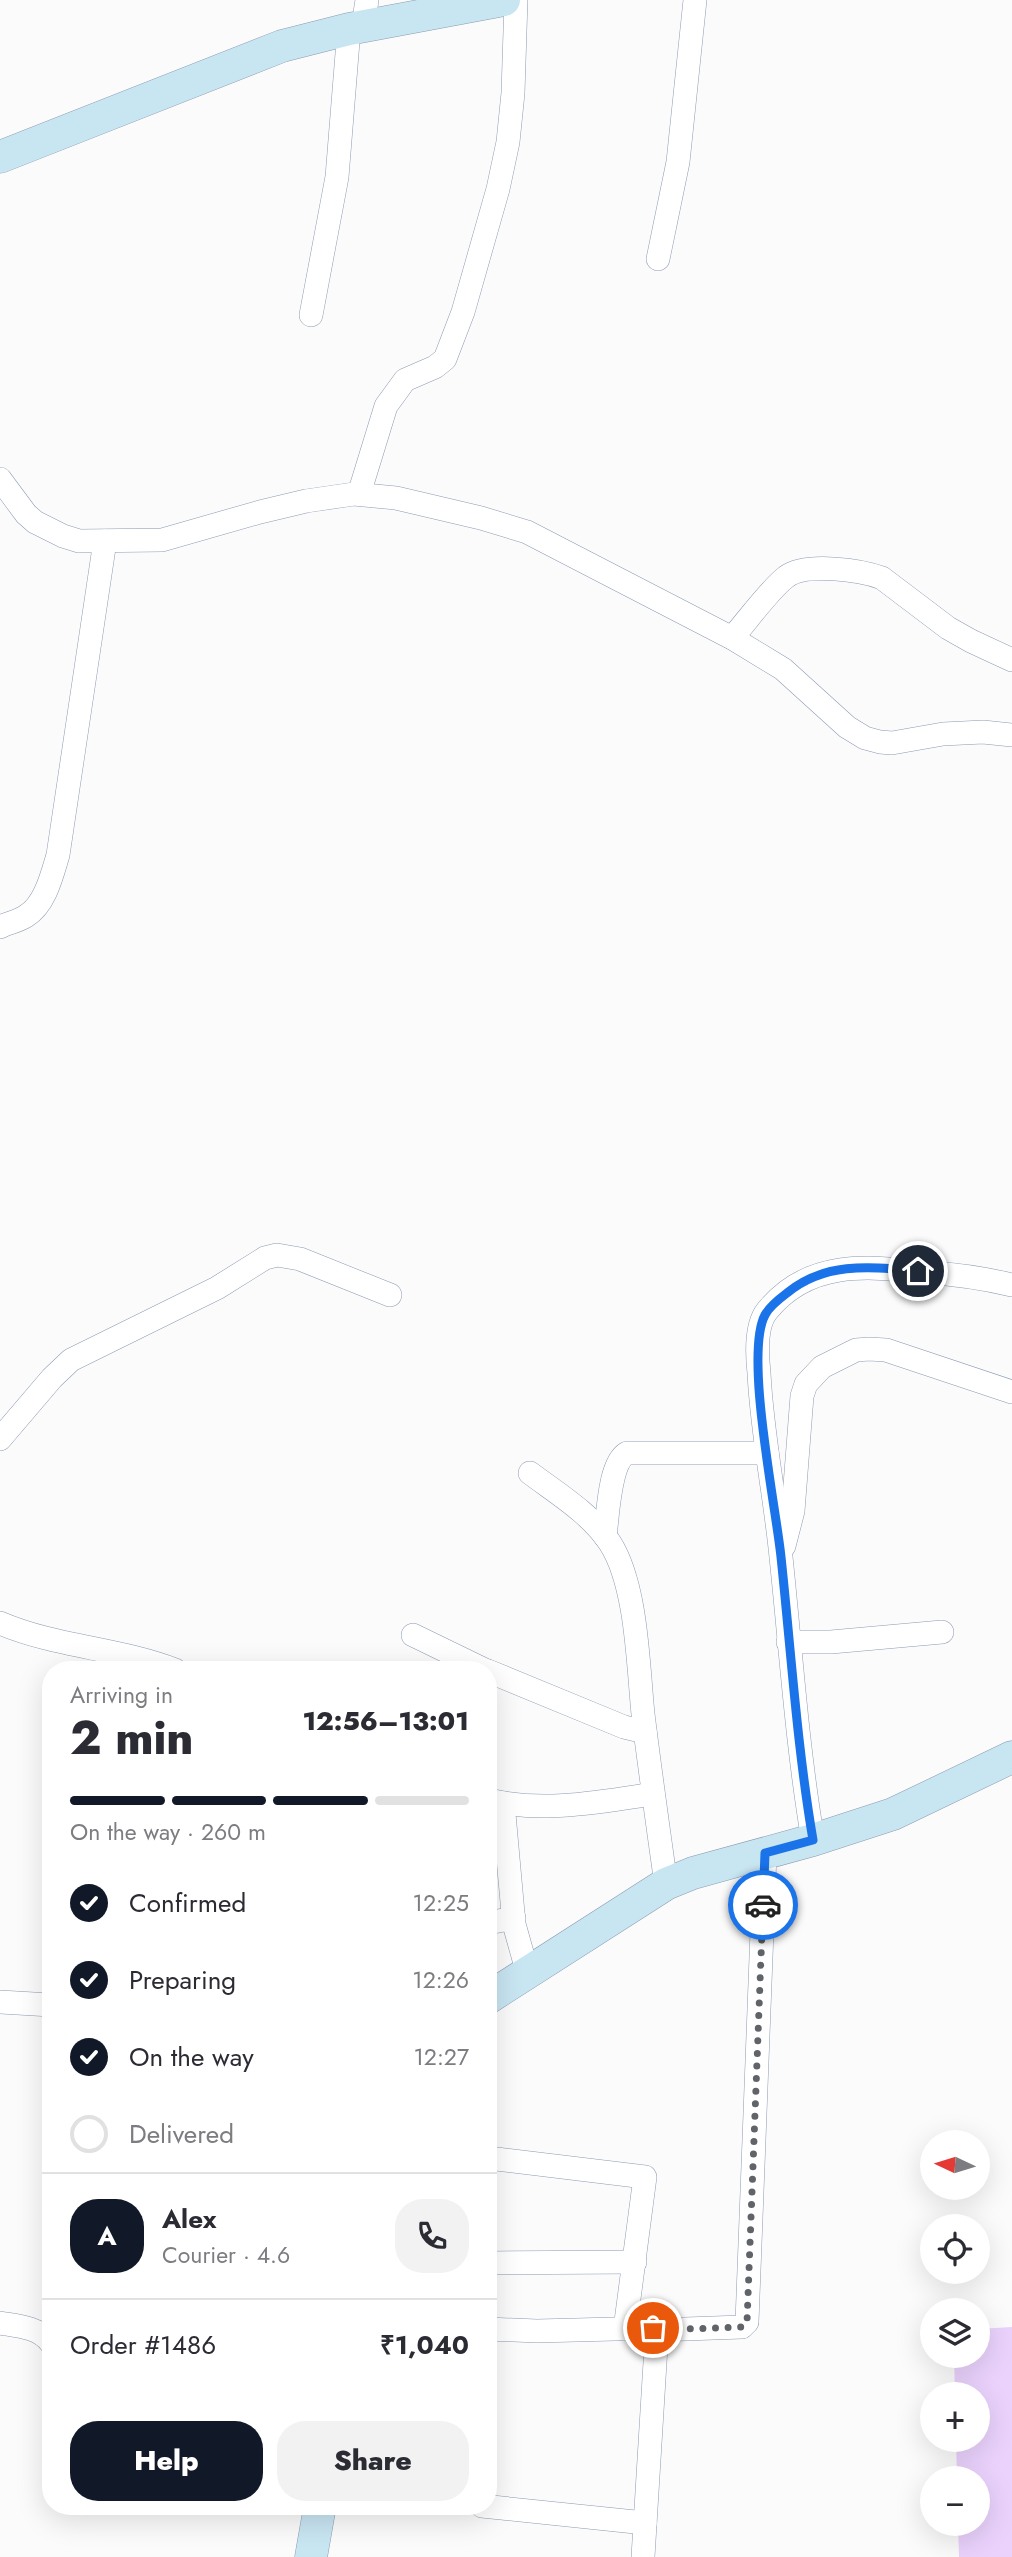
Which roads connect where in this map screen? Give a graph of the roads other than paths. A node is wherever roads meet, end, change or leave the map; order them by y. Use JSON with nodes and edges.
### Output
{"nodes":[{"id":1,"x":504,"y":0,"type":"edge"},
{"id":2,"x":516,"y":0,"type":"edge"},
{"id":3,"x":695,"y":0,"type":"edge"},
{"id":4,"x":360,"y":18,"type":"edge"},
{"id":5,"x":0,"y":157,"type":"edge"},
{"id":6,"x":658,"y":259,"type":"dead end"},
{"id":7,"x":311,"y":315,"type":"dead end"},
{"id":8,"x":0,"y":479,"type":"edge"},
{"id":9,"x":359,"y":494,"type":"junction"},
{"id":10,"x":104,"y":541,"type":"junction"},
{"id":11,"x":732,"y":638,"type":"junction"},
{"id":12,"x":1012,"y":660,"type":"edge"},
{"id":13,"x":1012,"y":735,"type":"edge"},
{"id":14,"x":0,"y":928,"type":"edge"},
{"id":15,"x":1012,"y":1285,"type":"edge"},
{"id":16,"x":390,"y":1295,"type":"dead end"},
{"id":17,"x":1012,"y":1392,"type":"edge"},
{"id":18,"x":0,"y":1439,"type":"edge"},
{"id":19,"x":767,"y":1453,"type":"junction"},
{"id":20,"x":530,"y":1473,"type":"dead end"},
{"id":21,"x":605,"y":1536,"type":"junction"},
{"id":22,"x":781,"y":1555,"type":"junction"},
{"id":23,"x":0,"y":1623,"type":"edge"},
{"id":24,"x":942,"y":1632,"type":"dead end"},
{"id":25,"x":413,"y":1635,"type":"dead end"},
{"id":26,"x":788,"y":1642,"type":"junction"},
{"id":27,"x":144,"y":1661,"type":"edge"},
{"id":28,"x":467,"y":1661,"type":"edge"},
{"id":29,"x":497,"y":1675,"type":"edge"},
{"id":30,"x":645,"y":1732,"type":"junction"},
{"id":31,"x":1012,"y":1757,"type":"edge"},
{"id":32,"x":653,"y":1794,"type":"junction"},
{"id":33,"x":497,"y":1801,"type":"edge"},
{"id":34,"x":497,"y":1813,"type":"edge"},
{"id":35,"x":813,"y":1840,"type":"junction"},
{"id":36,"x":765,"y":1853,"type":"junction"},
{"id":37,"x":666,"y":1884,"type":"junction"},
{"id":38,"x":514,"y":1919,"type":"junction"},
{"id":39,"x":497,"y":1922,"type":"edge"},
{"id":40,"x":528,"y":1974,"type":"junction"},
{"id":41,"x":497,"y":1993,"type":"edge"},
{"id":42,"x":0,"y":2002,"type":"edge"},
{"id":43,"x":42,"y":2004,"type":"edge"},
{"id":44,"x":497,"y":2159,"type":"edge"},
{"id":45,"x":635,"y":2262,"type":"junction"},
{"id":46,"x":497,"y":2263,"type":"edge"},
{"id":47,"x":0,"y":2323,"type":"edge"},
{"id":48,"x":497,"y":2329,"type":"edge"},
{"id":49,"x":625,"y":2329,"type":"junction"},
{"id":50,"x":657,"y":2330,"type":"junction"},
{"id":51,"x":42,"y":2334,"type":"edge"},
{"id":52,"x":497,"y":2508,"type":"edge"},
{"id":53,"x":318,"y":2515,"type":"edge"},
{"id":54,"x":645,"y":2523,"type":"junction"},
{"id":55,"x":310,"y":2557,"type":"edge"},
{"id":56,"x":643,"y":2557,"type":"edge"}],
"edges":[{"from":1,"to":4,"type":"street"},
{"from":2,"to":9,"type":"street"},
{"from":3,"to":6,"type":"street"},
{"from":4,"to":5,"type":"street"},
{"from":4,"to":7,"type":"street"},
{"from":8,"to":10,"type":"street"},
{"from":9,"to":10,"type":"street"},
{"from":9,"to":11,"type":"street"},
{"from":10,"to":14,"type":"street"},
{"from":11,"to":12,"type":"street"},
{"from":11,"to":13,"type":"street"},
{"from":15,"to":19,"type":"street"},
{"from":16,"to":18,"type":"street"},
{"from":17,"to":22,"type":"street"},
{"from":19,"to":21,"type":"street"},
{"from":19,"to":22,"type":"street"},
{"from":20,"to":21,"type":"street"},
{"from":21,"to":30,"type":"street"},
{"from":22,"to":26,"type":"street"},
{"from":23,"to":27,"type":"street"},
{"from":24,"to":26,"type":"street"},
{"from":25,"to":28,"type":"street"},
{"from":26,"to":35,"type":"street"},
{"from":29,"to":30,"type":"street"},
{"from":30,"to":32,"type":"street"},
{"from":31,"to":35,"type":"street"},
{"from":32,"to":33,"type":"street"},
{"from":32,"to":37,"type":"street"},
{"from":34,"to":38,"type":"street"},
{"from":35,"to":36,"type":"street"},
{"from":36,"to":37,"type":"street"},
{"from":36,"to":50,"type":"street"},
{"from":37,"to":40,"type":"street"},
{"from":38,"to":39,"type":"street"},
{"from":38,"to":40,"type":"street"},
{"from":40,"to":41,"type":"street"},
{"from":42,"to":43,"type":"street"},
{"from":44,"to":45,"type":"street"},
{"from":45,"to":46,"type":"street"},
{"from":45,"to":49,"type":"street"},
{"from":47,"to":51,"type":"street"},
{"from":48,"to":49,"type":"street"},
{"from":49,"to":50,"type":"street"},
{"from":50,"to":54,"type":"street"},
{"from":52,"to":54,"type":"street"},
{"from":53,"to":55,"type":"street"},
{"from":54,"to":56,"type":"street"}]}
